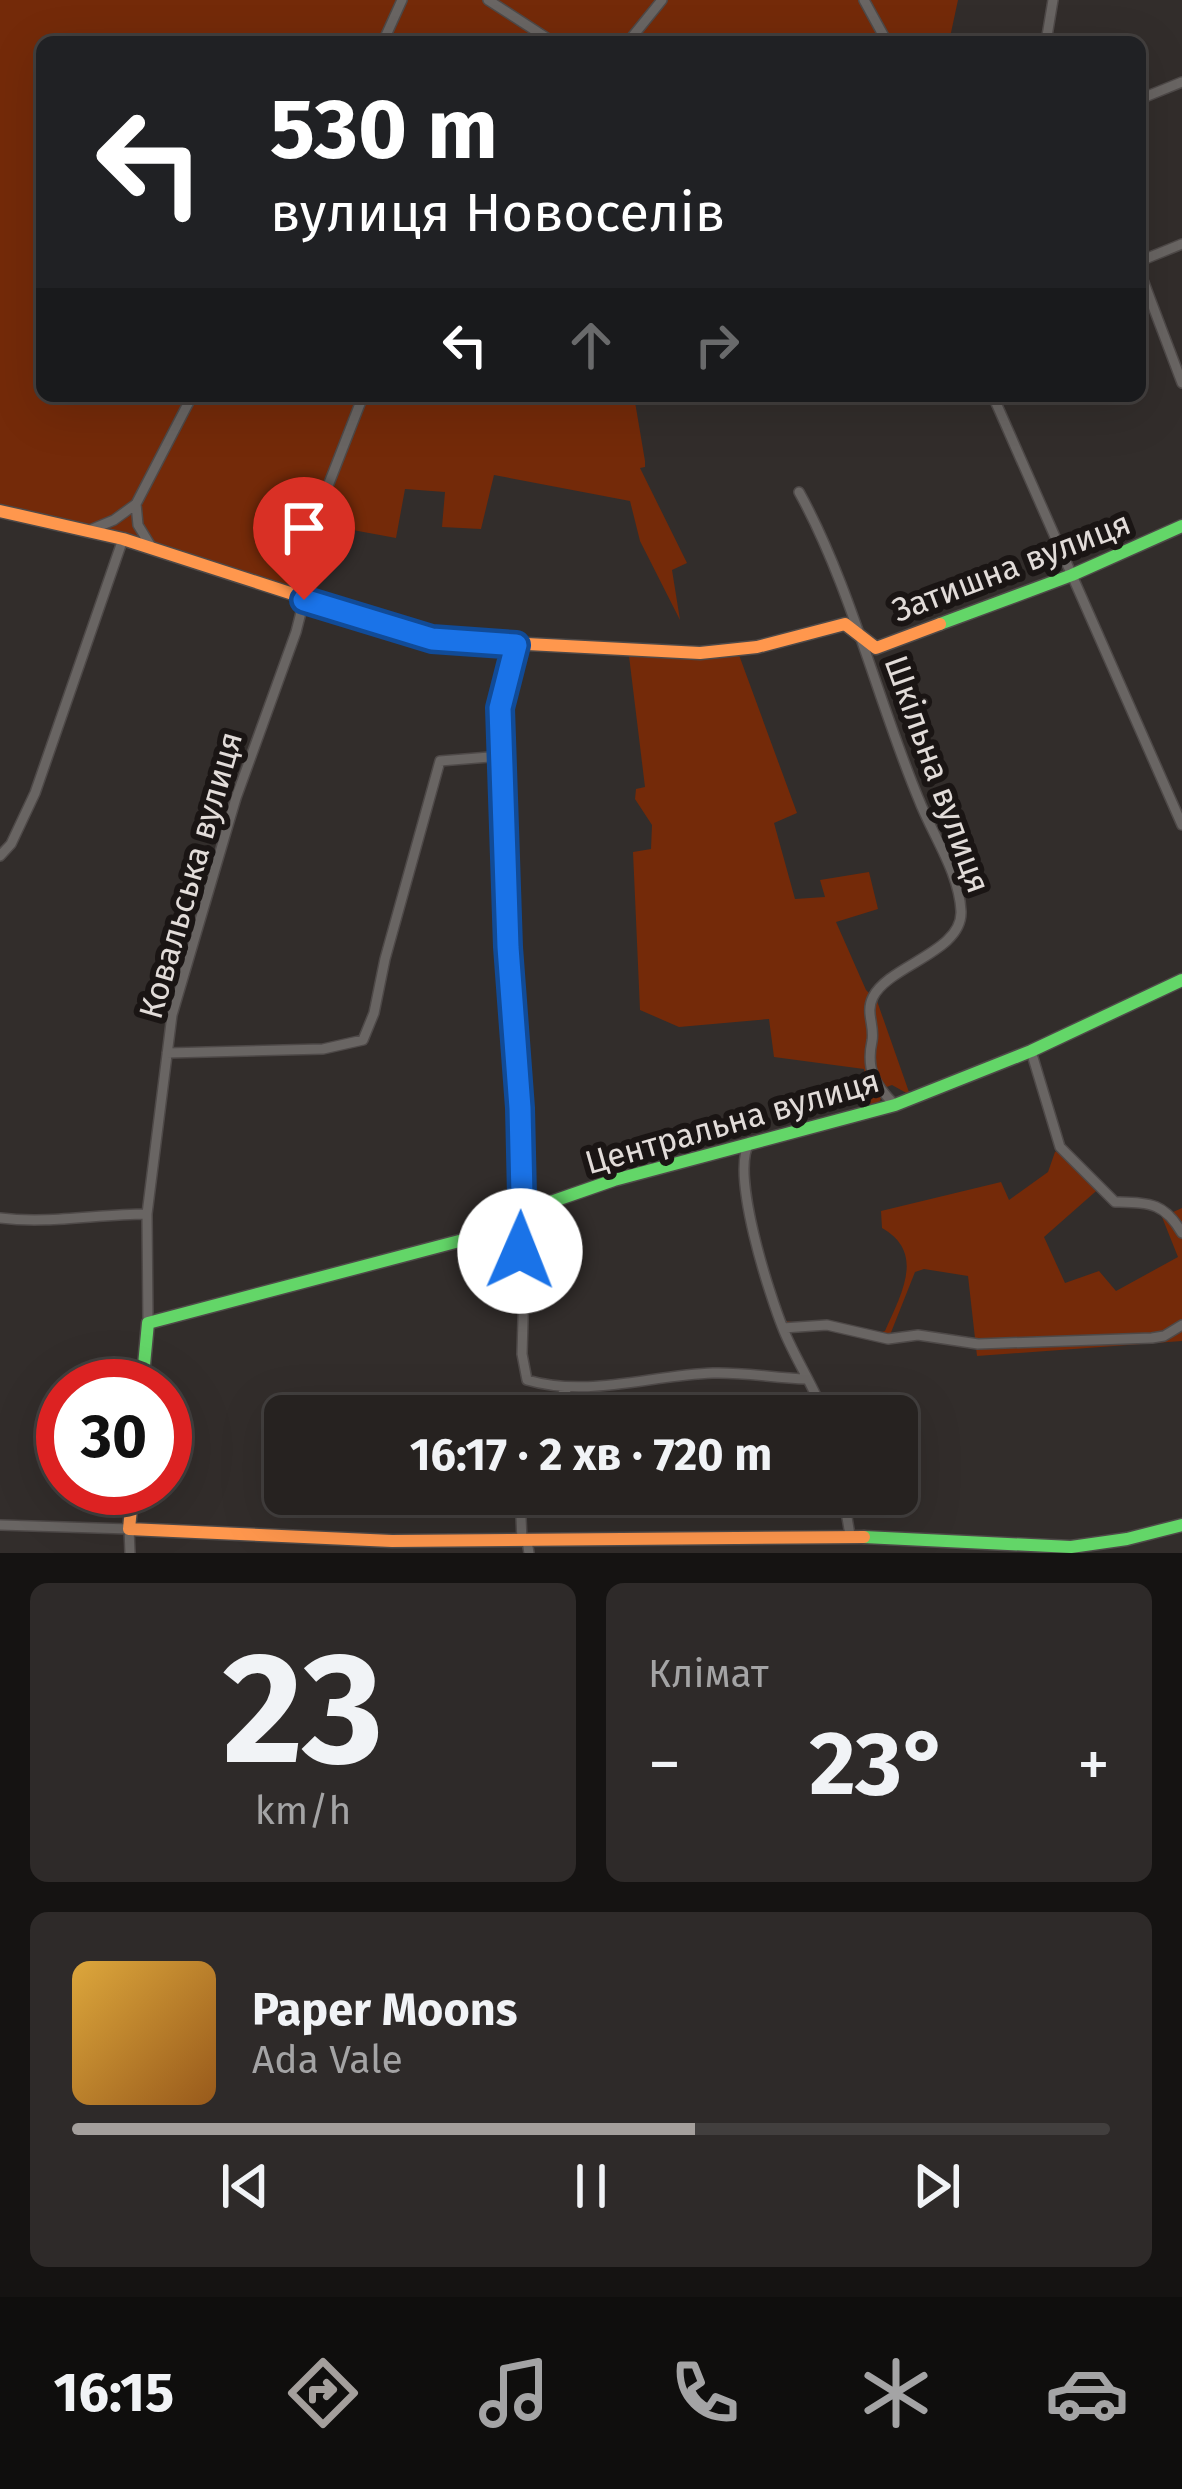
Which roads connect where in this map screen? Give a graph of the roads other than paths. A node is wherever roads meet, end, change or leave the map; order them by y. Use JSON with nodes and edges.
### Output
{"nodes":[{"id":1,"x":402,"y":0,"type":"edge"},
{"id":2,"x":488,"y":0,"type":"edge"},
{"id":3,"x":662,"y":0,"type":"edge"},
{"id":4,"x":865,"y":0,"type":"edge"},
{"id":5,"x":1053,"y":0,"type":"edge"},
{"id":6,"x":386,"y":36,"type":"edge"},
{"id":7,"x":545,"y":36,"type":"edge"},
{"id":8,"x":633,"y":36,"type":"edge"},
{"id":9,"x":884,"y":36,"type":"edge"},
{"id":10,"x":1047,"y":36,"type":"edge"},
{"id":11,"x":1182,"y":82,"type":"edge"},
{"id":12,"x":1146,"y":96,"type":"edge"},
{"id":13,"x":1182,"y":244,"type":"edge"},
{"id":14,"x":1146,"y":259,"type":"edge"},
{"id":15,"x":1146,"y":288,"type":"edge"},
{"id":16,"x":1182,"y":383,"type":"edge"},
{"id":17,"x":189,"y":402,"type":"edge"},
{"id":18,"x":361,"y":402,"type":"edge"},
{"id":19,"x":996,"y":402,"type":"edge"},
{"id":20,"x":800,"y":492,"type":"dead end"},
{"id":21,"x":136,"y":504,"type":"junction"},
{"id":22,"x":0,"y":511,"type":"edge"},
{"id":23,"x":1182,"y":526,"type":"edge"},
{"id":24,"x":87,"y":531,"type":"junction"},
{"id":25,"x":123,"y":539,"type":"junction"},
{"id":26,"x":152,"y":548,"type":"junction"},
{"id":27,"x":1072,"y":575,"type":"junction"},
{"id":28,"x":304,"y":600,"type":"junction"},
{"id":29,"x":860,"y":638,"type":"junction"},
{"id":30,"x":516,"y":645,"type":"junction"},
{"id":31,"x":502,"y":756,"type":"junction"},
{"id":32,"x":1182,"y":826,"type":"edge"},
{"id":33,"x":0,"y":856,"type":"edge"},
{"id":34,"x":1182,"y":980,"type":"edge"},
{"id":35,"x":1031,"y":1051,"type":"junction"},
{"id":36,"x":167,"y":1053,"type":"junction"},
{"id":37,"x":895,"y":1105,"type":"junction"},
{"id":38,"x":750,"y":1142,"type":"junction"},
{"id":39,"x":147,"y":1214,"type":"junction"},
{"id":40,"x":517,"y":1217,"type":"junction"},
{"id":41,"x":0,"y":1219,"type":"edge"},
{"id":42,"x":1182,"y":1233,"type":"edge"},
{"id":43,"x":148,"y":1323,"type":"junction"},
{"id":44,"x":1182,"y":1325,"type":"edge"},
{"id":45,"x":782,"y":1328,"type":"junction"},
{"id":46,"x":145,"y":1359,"type":"edge"},
{"id":47,"x":806,"y":1379,"type":"junction"},
{"id":48,"x":568,"y":1387,"type":"junction"},
{"id":49,"x":562,"y":1395,"type":"edge"},
{"id":50,"x":814,"y":1395,"type":"edge"},
{"id":51,"x":130,"y":1515,"type":"edge"},
{"id":52,"x":522,"y":1515,"type":"edge"},
{"id":53,"x":846,"y":1515,"type":"edge"},
{"id":54,"x":0,"y":1525,"type":"edge"},
{"id":55,"x":1182,"y":1525,"type":"edge"},
{"id":56,"x":129,"y":1529,"type":"junction"},
{"id":57,"x":850,"y":1535,"type":"junction"},
{"id":58,"x":291,"y":1536,"type":"junction"},
{"id":59,"x":526,"y":1545,"type":"edge"},
{"id":60,"x":805,"y":1545,"type":"edge"},
{"id":61,"x":351,"y":1546,"type":"edge"},
{"id":62,"x":130,"y":1553,"type":"edge"},
{"id":63,"x":292,"y":1553,"type":"edge"}],
"edges":[{"from":1,"to":6,"type":"street"},
{"from":2,"to":7,"type":"street"},
{"from":3,"to":8,"type":"street"},
{"from":4,"to":9,"type":"street"},
{"from":5,"to":10,"type":"street"},
{"from":11,"to":12,"type":"street"},
{"from":13,"to":14,"type":"street"},
{"from":15,"to":16,"type":"street"},
{"from":17,"to":21,"type":"street"},
{"from":18,"to":28,"type":"street","name":"Ковальська вулиця"},
{"from":19,"to":27,"type":"street"},
{"from":20,"to":29,"type":"street","name":"Шкільна вулиця"},
{"from":21,"to":24,"type":"street"},
{"from":21,"to":26,"type":"street"},
{"from":22,"to":24,"type":"street"},
{"from":23,"to":27,"type":"street","name":"Затишна вулиця"},
{"from":24,"to":25,"type":"street"},
{"from":25,"to":26,"type":"street"},
{"from":25,"to":33,"type":"street"},
{"from":26,"to":28,"type":"street"},
{"from":27,"to":29,"type":"street","name":"Затишна вулиця"},
{"from":27,"to":32,"type":"street"},
{"from":28,"to":30,"type":"street"},
{"from":28,"to":36,"type":"street","name":"Ковальська вулиця"},
{"from":29,"to":30,"type":"street"},
{"from":29,"to":37,"type":"street","name":"Шкільна вулиця"},
{"from":30,"to":31,"type":"street"},
{"from":31,"to":36,"type":"street"},
{"from":31,"to":40,"type":"street"},
{"from":34,"to":35,"type":"street","name":"Центральна вулиця"},
{"from":35,"to":37,"type":"street","name":"Центральна вулиця"},
{"from":35,"to":42,"type":"street"},
{"from":36,"to":39,"type":"street","name":"Ковальська вулиця"},
{"from":37,"to":38,"type":"street","name":"Центральна вулиця"},
{"from":38,"to":40,"type":"street","name":"Центральна вулиця"},
{"from":38,"to":45,"type":"street"},
{"from":39,"to":41,"type":"street"},
{"from":39,"to":43,"type":"street","name":"Ковальська вулиця"},
{"from":40,"to":43,"type":"street","name":"Центральна вулиця"},
{"from":40,"to":48,"type":"street"},
{"from":43,"to":46,"type":"street","name":"Ковальська вулиця"},
{"from":44,"to":45,"type":"street"},
{"from":45,"to":47,"type":"street"},
{"from":47,"to":48,"type":"street"},
{"from":47,"to":50,"type":"street"},
{"from":48,"to":49,"type":"street"},
{"from":51,"to":56,"type":"street"},
{"from":52,"to":59,"type":"street"},
{"from":53,"to":57,"type":"street"},
{"from":54,"to":56,"type":"street"},
{"from":55,"to":57,"type":"street"},
{"from":56,"to":58,"type":"street"},
{"from":56,"to":62,"type":"street"},
{"from":57,"to":60,"type":"street"},
{"from":58,"to":61,"type":"street"},
{"from":58,"to":63,"type":"street"},
{"from":59,"to":60,"type":"street"},
{"from":59,"to":61,"type":"street"}]}
